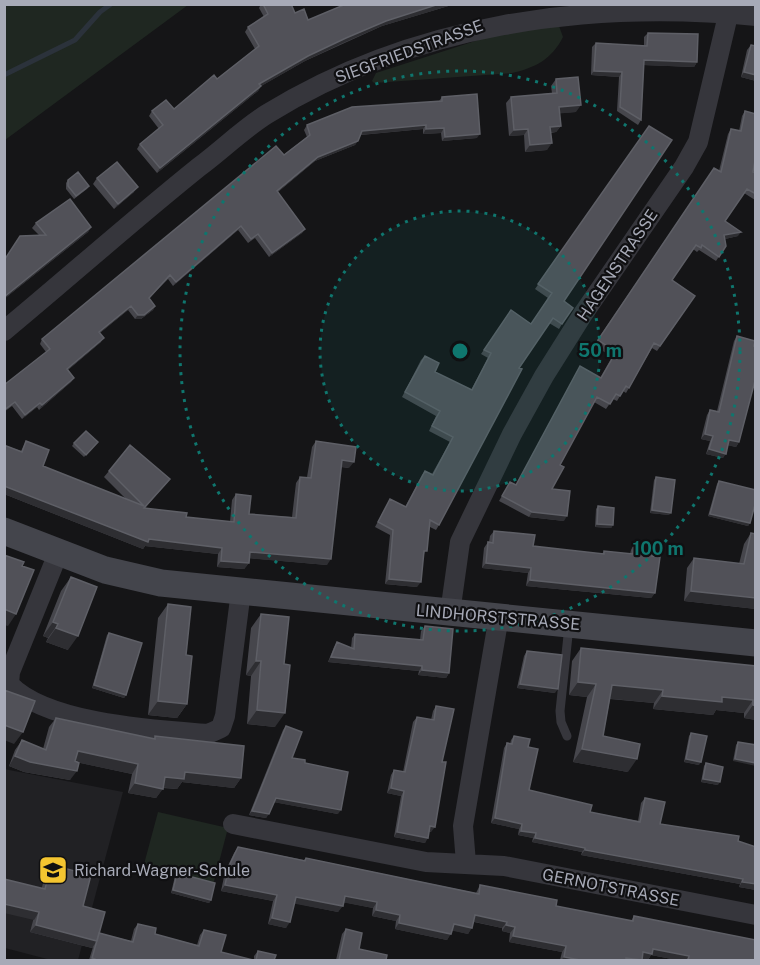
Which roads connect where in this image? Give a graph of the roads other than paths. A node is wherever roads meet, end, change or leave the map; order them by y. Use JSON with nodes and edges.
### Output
{"nodes":[{"id":1,"x":729,"y":11,"type":"junction"},
{"id":2,"x":756,"y":16,"type":"edge"},
{"id":3,"x":4,"y":331,"type":"edge"},
{"id":4,"x":4,"y":531,"type":"edge"},
{"id":5,"x":59,"y":552,"type":"junction"},
{"id":6,"x":241,"y":591,"type":"junction"},
{"id":7,"x":450,"y":613,"type":"junction"},
{"id":8,"x":499,"y":616,"type":"junction"},
{"id":9,"x":569,"y":624,"type":"junction"},
{"id":10,"x":756,"y":643,"type":"edge"},
{"id":11,"x":567,"y":736,"type":"dead end"},
{"id":12,"x":233,"y":824,"type":"dead end"},
{"id":13,"x":466,"y":863,"type":"junction"},
{"id":14,"x":756,"y":915,"type":"edge"}],
"edges":[{"from":1,"to":2,"type":"street","name":"SIEGFRIEDSTRASSE"},
{"from":1,"to":3,"type":"street","name":"SIEGFRIEDSTRASSE"},
{"from":1,"to":7,"type":"street","name":"HAGENSTRASSE"},
{"from":4,"to":5,"type":"street","name":"LINDHORSTSTRASSE"},
{"from":5,"to":6,"type":"street","name":"LINDHORSTSTRASSE"},
{"from":5,"to":6,"type":"street"},
{"from":6,"to":7,"type":"street","name":"LINDHORSTSTRASSE"},
{"from":7,"to":8,"type":"street","name":"LINDHORSTSTRASSE"},
{"from":8,"to":9,"type":"street","name":"LINDHORSTSTRASSE"},
{"from":8,"to":13,"type":"street"},
{"from":9,"to":10,"type":"street","name":"LINDHORSTSTRASSE"},
{"from":9,"to":11,"type":"lane"},
{"from":12,"to":13,"type":"street","name":"GERNOTSTRASSE"},
{"from":13,"to":14,"type":"street","name":"GERNOTSTRASSE"}]}
